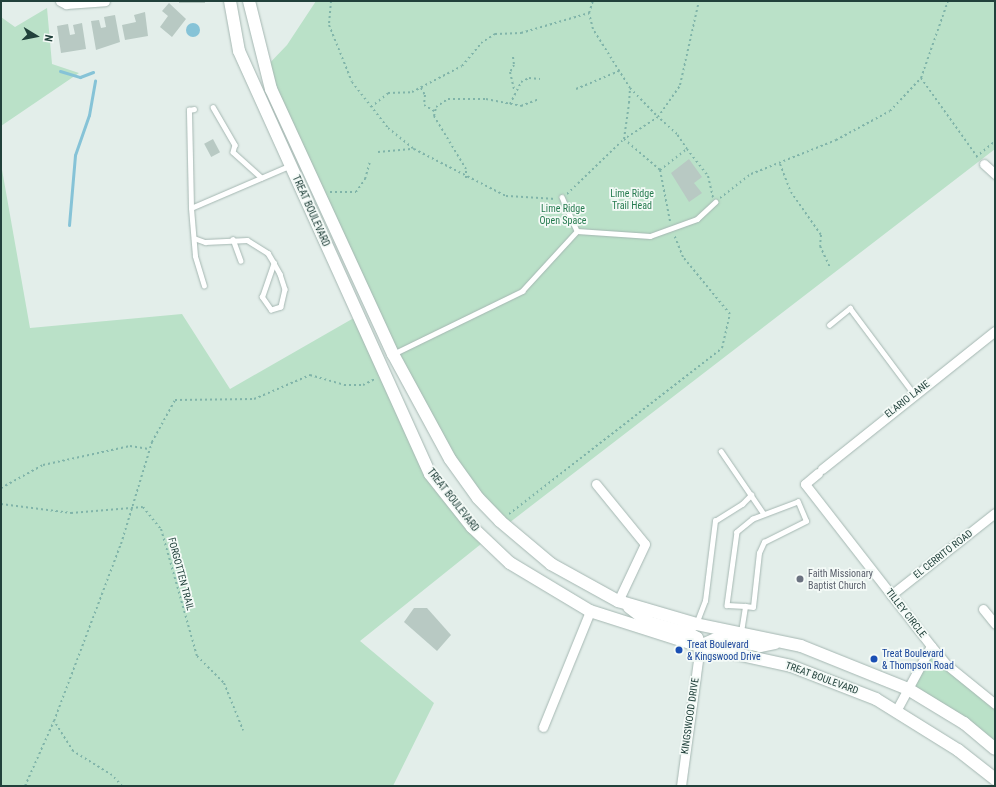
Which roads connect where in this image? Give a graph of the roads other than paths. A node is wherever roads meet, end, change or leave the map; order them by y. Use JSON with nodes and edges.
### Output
{"nodes":[{"id":1,"x":60,"y":1,"type":"edge"},
{"id":2,"x":104,"y":1,"type":"edge"},
{"id":3,"x":230,"y":1,"type":"edge"},
{"id":4,"x":249,"y":1,"type":"edge"},
{"id":5,"x":213,"y":107,"type":"dead end"},
{"id":6,"x":194,"y":110,"type":"dead end"},
{"id":7,"x":984,"y":164,"type":"road end"},
{"id":8,"x":290,"y":165,"type":"junction"},
{"id":9,"x":995,"y":174,"type":"edge"},
{"id":10,"x":262,"y":177,"type":"junction"},
{"id":11,"x":562,"y":197,"type":"road end"},
{"id":12,"x":715,"y":202,"type":"road end"},
{"id":13,"x":191,"y":208,"type":"junction"},
{"id":14,"x":577,"y":231,"type":"junction"},
{"id":15,"x":194,"y":238,"type":"junction"},
{"id":16,"x":233,"y":239,"type":"junction"},
{"id":17,"x":241,"y":261,"type":"dead end"},
{"id":18,"x":274,"y":263,"type":"junction"},
{"id":19,"x":204,"y":286,"type":"dead end"},
{"id":20,"x":830,"y":325,"type":"dead end"},
{"id":21,"x":995,"y":331,"type":"edge"},
{"id":22,"x":393,"y":354,"type":"junction"},
{"id":23,"x":914,"y":394,"type":"junction"},
{"id":24,"x":722,"y":450,"type":"dead end"},
{"id":25,"x":596,"y":484,"type":"dead end"},
{"id":26,"x":805,"y":484,"type":"joint"},
{"id":27,"x":751,"y":495,"type":"junction"},
{"id":28,"x":995,"y":513,"type":"edge"},
{"id":29,"x":764,"y":514,"type":"junction"},
{"id":30,"x":891,"y":595,"type":"junction"},
{"id":31,"x":621,"y":602,"type":"junction"},
{"id":32,"x":745,"y":606,"type":"junction"},
{"id":33,"x":983,"y":609,"type":"dead end"},
{"id":34,"x":590,"y":611,"type":"junction"},
{"id":35,"x":696,"y":624,"type":"junction"},
{"id":36,"x":995,"y":624,"type":"edge"},
{"id":37,"x":741,"y":634,"type":"junction"},
{"id":38,"x":782,"y":642,"type":"junction"},
{"id":39,"x":700,"y":646,"type":"junction"},
{"id":40,"x":931,"y":646,"type":"junction"},
{"id":41,"x":908,"y":689,"type":"junction"},
{"id":42,"x":995,"y":704,"type":"edge"},
{"id":43,"x":896,"y":711,"type":"junction"},
{"id":44,"x":543,"y":727,"type":"dead end"},
{"id":45,"x":995,"y":749,"type":"edge"},
{"id":46,"x":995,"y":779,"type":"edge"},
{"id":47,"x":681,"y":786,"type":"edge"}],
"edges":[{"from":1,"to":2,"type":"street"},
{"from":3,"to":8,"type":"main road","name":"TREAT BOULEVARD"},
{"from":4,"to":22,"type":"main road","name":"TREAT BOULEVARD"},
{"from":5,"to":10,"type":"lane"},
{"from":6,"to":13,"type":"lane"},
{"from":7,"to":9,"type":"street"},
{"from":8,"to":10,"type":"lane"},
{"from":8,"to":34,"type":"main road","name":"TREAT BOULEVARD"},
{"from":10,"to":13,"type":"lane"},
{"from":11,"to":14,"type":"lane"},
{"from":12,"to":14,"type":"lane"},
{"from":13,"to":15,"type":"lane"},
{"from":14,"to":22,"type":"lane"},
{"from":15,"to":16,"type":"lane"},
{"from":15,"to":19,"type":"lane"},
{"from":16,"to":17,"type":"lane"},
{"from":16,"to":18,"type":"lane"},
{"from":18,"to":18,"type":"lane"},
{"from":20,"to":23,"type":"lane"},
{"from":21,"to":23,"type":"street","name":"ELARIO LANE"},
{"from":22,"to":31,"type":"main road","name":"TREAT BOULEVARD"},
{"from":23,"to":26,"type":"street","name":"ELARIO LANE"},
{"from":24,"to":27,"type":"lane"},
{"from":25,"to":31,"type":"street"},
{"from":26,"to":30,"type":"street","name":"TILLEY CIRCLE"},
{"from":27,"to":29,"type":"lane"},
{"from":27,"to":35,"type":"lane"},
{"from":28,"to":30,"type":"street","name":"EL CERRITO ROAD"},
{"from":29,"to":32,"type":"lane"},
{"from":29,"to":32,"type":"lane"},
{"from":30,"to":40,"type":"street","name":"TILLEY CIRCLE"},
{"from":31,"to":35,"type":"main road","name":"TREAT BOULEVARD"},
{"from":31,"to":39,"type":"main road"},
{"from":32,"to":37,"type":"lane"},
{"from":33,"to":36,"type":"street"},
{"from":34,"to":39,"type":"main road","name":"TREAT BOULEVARD"},
{"from":34,"to":44,"type":"street"},
{"from":35,"to":37,"type":"main road","name":"TREAT BOULEVARD"},
{"from":37,"to":38,"type":"main road","name":"TREAT BOULEVARD"},
{"from":38,"to":39,"type":"main road"},
{"from":38,"to":41,"type":"main road","name":"TREAT BOULEVARD"},
{"from":39,"to":43,"type":"main road","name":"TREAT BOULEVARD"},
{"from":39,"to":47,"type":"street","name":"KINGSWOOD DRIVE"},
{"from":40,"to":41,"type":"street","name":"TILLEY CIRCLE"},
{"from":40,"to":42,"type":"street"},
{"from":41,"to":43,"type":"street","name":"TILLEY CIRCLE"},
{"from":41,"to":45,"type":"main road","name":"TREAT BOULEVARD"},
{"from":43,"to":46,"type":"main road","name":"TREAT BOULEVARD"}]}
